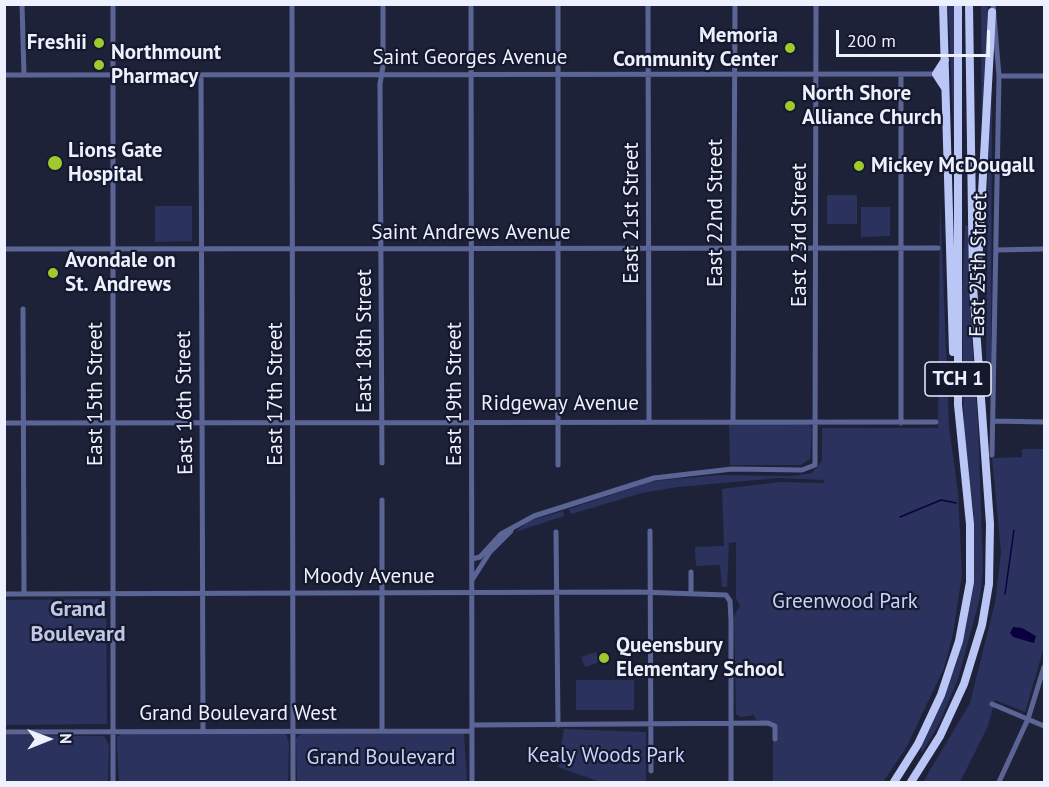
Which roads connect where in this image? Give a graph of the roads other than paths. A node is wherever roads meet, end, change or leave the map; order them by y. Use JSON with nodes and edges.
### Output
{"nodes":[{"id":1,"x":22,"y":4,"type":"edge"},
{"id":2,"x":112,"y":4,"type":"edge"},
{"id":3,"x":292,"y":4,"type":"edge"},
{"id":4,"x":383,"y":4,"type":"edge"},
{"id":5,"x":471,"y":4,"type":"edge"},
{"id":6,"x":558,"y":4,"type":"edge"},
{"id":7,"x":648,"y":4,"type":"edge"},
{"id":8,"x":735,"y":4,"type":"edge"},
{"id":9,"x":816,"y":4,"type":"edge"},
{"id":10,"x":943,"y":4,"type":"edge"},
{"id":11,"x":958,"y":4,"type":"edge"},
{"id":12,"x":969,"y":4,"type":"edge"},
{"id":13,"x":993,"y":8,"type":"edge"},
{"id":14,"x":945,"y":60,"type":"junction"},
{"id":15,"x":648,"y":74,"type":"junction"},
{"id":16,"x":733,"y":74,"type":"junction"},
{"id":17,"x":816,"y":74,"type":"junction"},
{"id":18,"x":901,"y":74,"type":"junction"},
{"id":19,"x":936,"y":74,"type":"junction"},
{"id":20,"x":4,"y":75,"type":"edge"},
{"id":21,"x":24,"y":75,"type":"junction"},
{"id":22,"x":292,"y":75,"type":"junction"},
{"id":23,"x":382,"y":75,"type":"junction"},
{"id":24,"x":471,"y":75,"type":"junction"},
{"id":25,"x":559,"y":75,"type":"junction"},
{"id":26,"x":112,"y":76,"type":"junction"},
{"id":27,"x":201,"y":76,"type":"junction"},
{"id":28,"x":999,"y":76,"type":"junction"},
{"id":29,"x":1044,"y":76,"type":"edge"},
{"id":30,"x":945,"y":89,"type":"junction"},
{"id":31,"x":938,"y":248,"type":"dead end"},
{"id":32,"x":4,"y":249,"type":"edge"},
{"id":33,"x":292,"y":249,"type":"junction"},
{"id":34,"x":381,"y":249,"type":"junction"},
{"id":35,"x":471,"y":249,"type":"junction"},
{"id":36,"x":559,"y":249,"type":"junction"},
{"id":37,"x":648,"y":249,"type":"junction"},
{"id":38,"x":733,"y":249,"type":"junction"},
{"id":39,"x":816,"y":249,"type":"junction"},
{"id":40,"x":901,"y":249,"type":"junction"},
{"id":41,"x":1044,"y":249,"type":"edge"},
{"id":42,"x":113,"y":250,"type":"junction"},
{"id":43,"x":200,"y":250,"type":"junction"},
{"id":44,"x":996,"y":250,"type":"junction"},
{"id":45,"x":23,"y":309,"type":"dead end"},
{"id":46,"x":976,"y":345,"type":"junction"},
{"id":47,"x":382,"y":421,"type":"junction"},
{"id":48,"x":472,"y":421,"type":"junction"},
{"id":49,"x":559,"y":421,"type":"junction"},
{"id":50,"x":649,"y":421,"type":"junction"},
{"id":51,"x":733,"y":421,"type":"junction"},
{"id":52,"x":993,"y":421,"type":"junction"},
{"id":53,"x":113,"y":422,"type":"junction"},
{"id":54,"x":202,"y":422,"type":"junction"},
{"id":55,"x":292,"y":422,"type":"junction"},
{"id":56,"x":817,"y":422,"type":"junction"},
{"id":57,"x":936,"y":422,"type":"dead end"},
{"id":58,"x":1044,"y":422,"type":"edge"},
{"id":59,"x":4,"y":423,"type":"edge"},
{"id":60,"x":24,"y":423,"type":"junction"},
{"id":61,"x":901,"y":423,"type":"junction"},
{"id":62,"x":959,"y":425,"type":"junction"},
{"id":63,"x":992,"y":455,"type":"dead end"},
{"id":64,"x":382,"y":462,"type":"dead end"},
{"id":65,"x":558,"y":465,"type":"dead end"},
{"id":66,"x":382,"y":500,"type":"dead end"},
{"id":67,"x":514,"y":528,"type":"junction"},
{"id":68,"x":556,"y":531,"type":"dead end"},
{"id":69,"x":650,"y":531,"type":"dead end"},
{"id":70,"x":472,"y":558,"type":"junction"},
{"id":71,"x":691,"y":572,"type":"dead end"},
{"id":72,"x":472,"y":580,"type":"junction"},
{"id":73,"x":558,"y":592,"type":"junction"},
{"id":74,"x":203,"y":593,"type":"junction"},
{"id":75,"x":293,"y":593,"type":"junction"},
{"id":76,"x":472,"y":593,"type":"junction"},
{"id":77,"x":649,"y":593,"type":"junction"},
{"id":78,"x":691,"y":593,"type":"junction"},
{"id":79,"x":4,"y":594,"type":"edge"},
{"id":80,"x":24,"y":594,"type":"junction"},
{"id":81,"x":113,"y":594,"type":"junction"},
{"id":82,"x":382,"y":594,"type":"junction"},
{"id":83,"x":1044,"y":667,"type":"edge"},
{"id":84,"x":992,"y":704,"type":"dead end"},
{"id":85,"x":1028,"y":719,"type":"junction"},
{"id":86,"x":730,"y":723,"type":"junction"},
{"id":87,"x":652,"y":724,"type":"junction"},
{"id":88,"x":558,"y":725,"type":"junction"},
{"id":89,"x":1044,"y":726,"type":"edge"},
{"id":90,"x":472,"y":728,"type":"junction"},
{"id":91,"x":113,"y":731,"type":"junction"},
{"id":92,"x":203,"y":731,"type":"junction"},
{"id":93,"x":293,"y":731,"type":"junction"},
{"id":94,"x":382,"y":731,"type":"junction"},
{"id":95,"x":4,"y":732,"type":"edge"},
{"id":96,"x":775,"y":739,"type":"dead end"},
{"id":97,"x":651,"y":771,"type":"dead end"},
{"id":98,"x":1002,"y":782,"type":"edge"},
{"id":99,"x":113,"y":783,"type":"edge"},
{"id":100,"x":293,"y":783,"type":"edge"},
{"id":101,"x":472,"y":783,"type":"edge"},
{"id":102,"x":731,"y":783,"type":"edge"},
{"id":103,"x":894,"y":783,"type":"edge"},
{"id":104,"x":911,"y":783,"type":"edge"}],
"edges":[{"from":1,"to":21,"type":"street"},
{"from":2,"to":26,"type":"street","name":"East 15th Street"},
{"from":3,"to":22,"type":"street","name":"East 17th Street"},
{"from":4,"to":23,"type":"street","name":"East 18th Street"},
{"from":5,"to":24,"type":"street","name":"East 19th Street"},
{"from":6,"to":25,"type":"street"},
{"from":7,"to":15,"type":"street","name":"East 21st Street"},
{"from":8,"to":16,"type":"street","name":"East 22nd Street"},
{"from":9,"to":17,"type":"street","name":"East 23rd Street"},
{"from":10,"to":14,"type":"highway"},
{"from":11,"to":62,"type":"highway","number":"TCH 1"},
{"from":12,"to":46,"type":"highway","number":"TCH 1"},
{"from":13,"to":28,"type":"street","name":"East 25th Street"},
{"from":13,"to":46,"type":"highway"},
{"from":14,"to":19,"type":"highway"},
{"from":14,"to":30,"type":"highway"},
{"from":15,"to":16,"type":"street","name":"Saint Georges Avenue"},
{"from":15,"to":25,"type":"street","name":"Saint Georges Avenue"},
{"from":15,"to":37,"type":"street","name":"East 21st Street"},
{"from":16,"to":17,"type":"street","name":"Saint Georges Avenue"},
{"from":16,"to":38,"type":"street","name":"East 22nd Street"},
{"from":17,"to":18,"type":"street","name":"Saint Georges Avenue"},
{"from":17,"to":39,"type":"street","name":"East 23rd Street"},
{"from":18,"to":19,"type":"street","name":"Saint Georges Avenue"},
{"from":18,"to":40,"type":"street"},
{"from":19,"to":30,"type":"highway"},
{"from":20,"to":21,"type":"street","name":"Saint Georges Avenue"},
{"from":21,"to":26,"type":"street","name":"Saint Georges Avenue"},
{"from":22,"to":23,"type":"street","name":"Saint Georges Avenue"},
{"from":22,"to":27,"type":"street","name":"Saint Georges Avenue"},
{"from":22,"to":33,"type":"street","name":"East 17th Street"},
{"from":23,"to":24,"type":"street","name":"Saint Georges Avenue"},
{"from":23,"to":34,"type":"street","name":"East 18th Street"},
{"from":24,"to":25,"type":"street","name":"Saint Georges Avenue"},
{"from":24,"to":35,"type":"street","name":"East 19th Street"},
{"from":25,"to":36,"type":"street"},
{"from":26,"to":27,"type":"street","name":"Saint Georges Avenue"},
{"from":26,"to":42,"type":"street","name":"East 15th Street"},
{"from":27,"to":43,"type":"street","name":"East 16th Street"},
{"from":28,"to":29,"type":"street"},
{"from":28,"to":44,"type":"street","name":"East 25th Street"},
{"from":30,"to":62,"type":"highway"},
{"from":31,"to":40,"type":"street","name":"Saint Andrews Avenue"},
{"from":32,"to":42,"type":"street","name":"Saint Andrews Avenue"},
{"from":33,"to":34,"type":"street","name":"Saint Andrews Avenue"},
{"from":33,"to":43,"type":"street","name":"Saint Andrews Avenue"},
{"from":33,"to":55,"type":"street","name":"East 17th Street"},
{"from":34,"to":35,"type":"street","name":"Saint Andrews Avenue"},
{"from":34,"to":47,"type":"street","name":"East 18th Street"},
{"from":35,"to":36,"type":"street","name":"Saint Andrews Avenue"},
{"from":35,"to":48,"type":"street","name":"East 19th Street"},
{"from":36,"to":37,"type":"street","name":"Saint Andrews Avenue"},
{"from":36,"to":49,"type":"street"},
{"from":37,"to":38,"type":"street","name":"Saint Andrews Avenue"},
{"from":37,"to":50,"type":"street","name":"East 21st Street"},
{"from":38,"to":39,"type":"street","name":"Saint Andrews Avenue"},
{"from":38,"to":51,"type":"street","name":"East 22nd Street"},
{"from":39,"to":40,"type":"street","name":"Saint Andrews Avenue"},
{"from":39,"to":56,"type":"street","name":"East 23rd Street"},
{"from":40,"to":61,"type":"street"},
{"from":41,"to":44,"type":"street"},
{"from":42,"to":43,"type":"street","name":"Saint Andrews Avenue"},
{"from":42,"to":53,"type":"street","name":"East 15th Street"},
{"from":43,"to":54,"type":"street","name":"East 16th Street"},
{"from":44,"to":52,"type":"street","name":"East 25th Street"},
{"from":45,"to":60,"type":"street"},
{"from":46,"to":104,"type":"highway","number":"TCH 1"},
{"from":47,"to":48,"type":"street","name":"Ridgeway Avenue"},
{"from":47,"to":55,"type":"street","name":"Ridgeway Avenue"},
{"from":47,"to":64,"type":"street","name":"East 18th Street"},
{"from":48,"to":49,"type":"street","name":"Ridgeway Avenue"},
{"from":48,"to":70,"type":"street","name":"East 19th Street"},
{"from":49,"to":50,"type":"street","name":"Ridgeway Avenue"},
{"from":49,"to":65,"type":"street"},
{"from":50,"to":51,"type":"street","name":"Ridgeway Avenue"},
{"from":51,"to":56,"type":"street","name":"Ridgeway Avenue"},
{"from":52,"to":58,"type":"street"},
{"from":52,"to":63,"type":"street","name":"East 25th Street"},
{"from":53,"to":54,"type":"street","name":"Ridgeway Avenue"},
{"from":53,"to":60,"type":"street","name":"Ridgeway Avenue"},
{"from":53,"to":81,"type":"street","name":"East 15th Street"},
{"from":54,"to":55,"type":"street","name":"Ridgeway Avenue"},
{"from":54,"to":74,"type":"street","name":"East 16th Street"},
{"from":55,"to":75,"type":"street","name":"East 17th Street"},
{"from":56,"to":61,"type":"street","name":"Ridgeway Avenue"},
{"from":56,"to":67,"type":"street","name":"East 23rd Street"},
{"from":57,"to":61,"type":"street","name":"Ridgeway Avenue"},
{"from":59,"to":60,"type":"street","name":"Ridgeway Avenue"},
{"from":60,"to":80,"type":"street"},
{"from":62,"to":103,"type":"highway","number":"TCH 1"},
{"from":66,"to":82,"type":"street"},
{"from":67,"to":70,"type":"street"},
{"from":67,"to":72,"type":"street"},
{"from":68,"to":73,"type":"street"},
{"from":69,"to":77,"type":"street"},
{"from":70,"to":72,"type":"street","name":"East 19th Street"},
{"from":71,"to":78,"type":"street"},
{"from":72,"to":76,"type":"street","name":"East 19th Street"},
{"from":73,"to":76,"type":"street","name":"Moody Avenue"},
{"from":73,"to":77,"type":"street","name":"Moody Avenue"},
{"from":73,"to":88,"type":"street"},
{"from":74,"to":75,"type":"street","name":"Moody Avenue"},
{"from":74,"to":81,"type":"street","name":"Moody Avenue"},
{"from":74,"to":92,"type":"street","name":"East 16th Street"},
{"from":75,"to":82,"type":"street","name":"Moody Avenue"},
{"from":75,"to":93,"type":"street","name":"East 17th Street"},
{"from":76,"to":82,"type":"street","name":"Moody Avenue"},
{"from":76,"to":90,"type":"street","name":"East 19th Street"},
{"from":77,"to":78,"type":"street","name":"Moody Avenue"},
{"from":77,"to":87,"type":"street"},
{"from":78,"to":86,"type":"street","name":"Moody Avenue"},
{"from":79,"to":80,"type":"street","name":"Moody Avenue"},
{"from":80,"to":81,"type":"street","name":"Moody Avenue"},
{"from":81,"to":91,"type":"street","name":"East 15th Street"},
{"from":82,"to":94,"type":"street"},
{"from":83,"to":85,"type":"street"},
{"from":84,"to":85,"type":"street"},
{"from":85,"to":89,"type":"street"},
{"from":85,"to":98,"type":"street"},
{"from":86,"to":87,"type":"street","name":"Grand Boulevard West"},
{"from":86,"to":96,"type":"street","name":"Grand Boulevard West"},
{"from":86,"to":102,"type":"street"},
{"from":87,"to":88,"type":"street","name":"Grand Boulevard West"},
{"from":87,"to":97,"type":"street"},
{"from":88,"to":90,"type":"street","name":"Grand Boulevard West"},
{"from":90,"to":94,"type":"street","name":"Grand Boulevard West"},
{"from":90,"to":101,"type":"street","name":"East 19th Street"},
{"from":91,"to":92,"type":"street","name":"Grand Boulevard West"},
{"from":91,"to":95,"type":"street","name":"Grand Boulevard West"},
{"from":91,"to":99,"type":"street","name":"East 15th Street"},
{"from":92,"to":93,"type":"street","name":"Grand Boulevard West"},
{"from":93,"to":94,"type":"street","name":"Grand Boulevard West"},
{"from":93,"to":100,"type":"street","name":"East 17th Street"}]}
